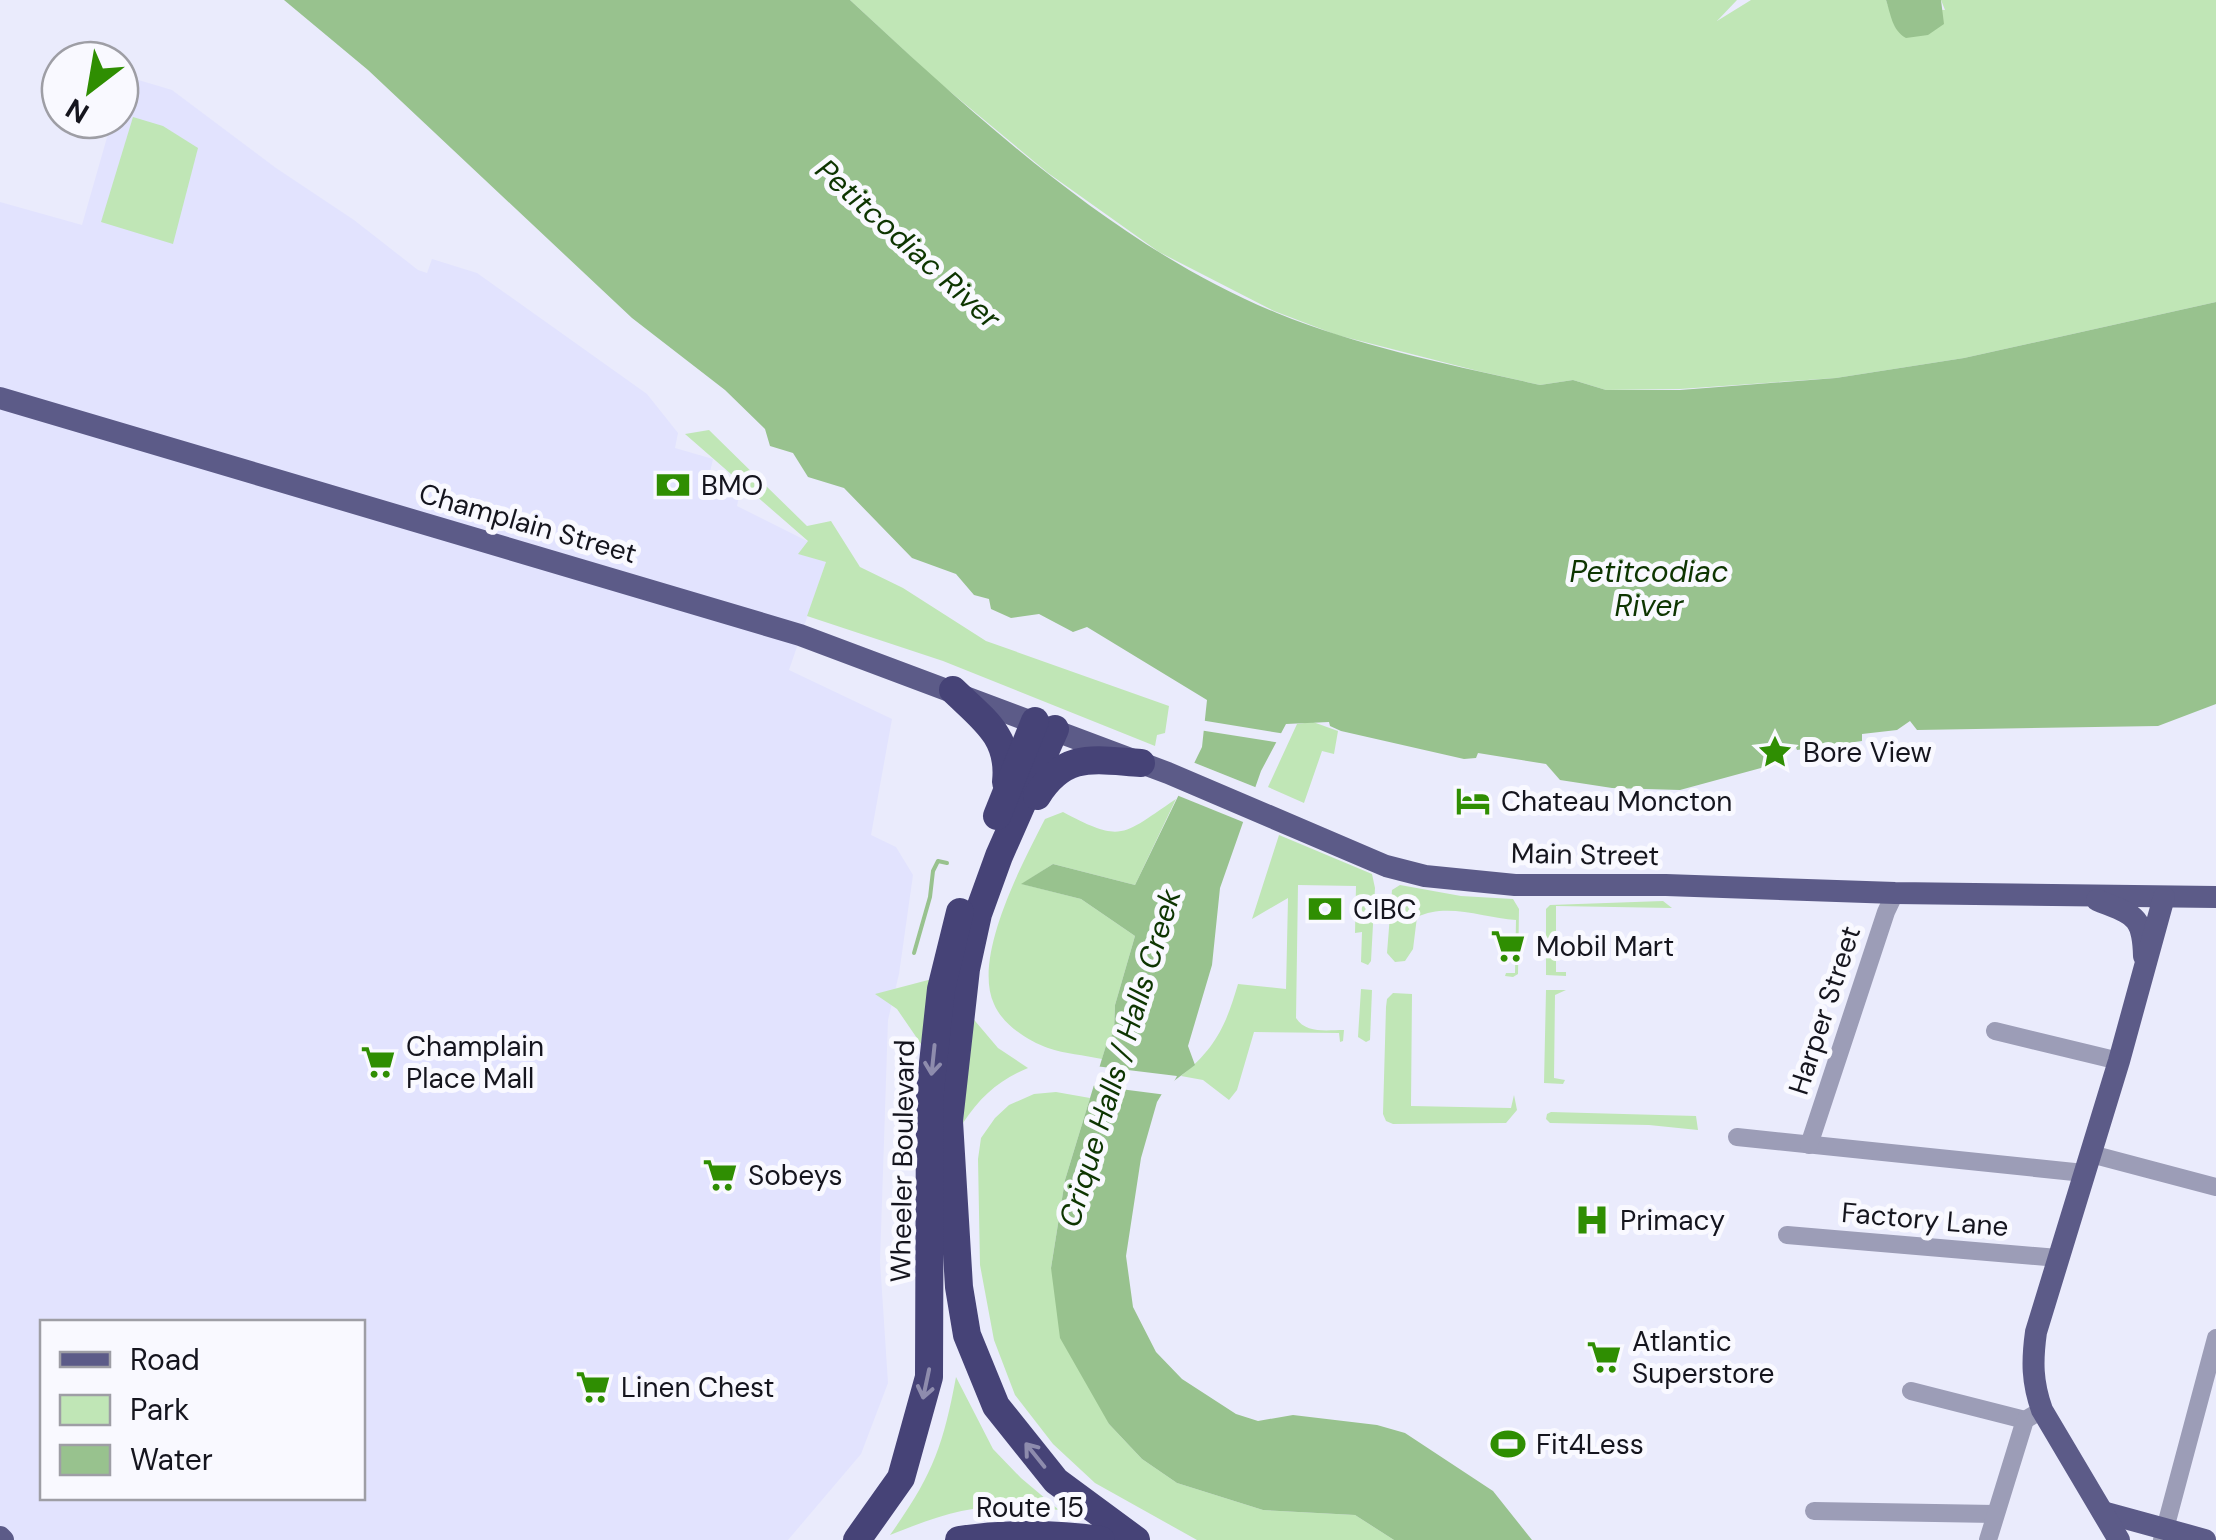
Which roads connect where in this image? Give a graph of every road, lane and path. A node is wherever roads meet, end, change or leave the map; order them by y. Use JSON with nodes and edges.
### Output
{"nodes":[{"id":1,"x":0,"y":398,"type":"edge"},
{"id":2,"x":952,"y":690,"type":"junction"},
{"id":3,"x":1045,"y":726,"type":"junction"},
{"id":4,"x":1141,"y":762,"type":"junction"},
{"id":5,"x":1004,"y":799,"type":"junction"},
{"id":6,"x":999,"y":856,"type":"junction"},
{"id":7,"x":1895,"y":893,"type":"junction"},
{"id":8,"x":2089,"y":897,"type":"junction"},
{"id":9,"x":2164,"y":897,"type":"junction"},
{"id":10,"x":2216,"y":897,"type":"edge"},
{"id":11,"x":2144,"y":975,"type":"junction"},
{"id":12,"x":1995,"y":1031,"type":"dead end"},
{"id":13,"x":2120,"y":1061,"type":"junction"},
{"id":14,"x":1737,"y":1136,"type":"dead end"},
{"id":15,"x":1809,"y":1144,"type":"junction"},
{"id":16,"x":2088,"y":1163,"type":"junction"},
{"id":17,"x":2216,"y":1187,"type":"edge"},
{"id":18,"x":1787,"y":1235,"type":"dead end"},
{"id":19,"x":2058,"y":1258,"type":"junction"},
{"id":20,"x":2216,"y":1338,"type":"edge"},
{"id":21,"x":1910,"y":1391,"type":"dead end"},
{"id":22,"x":2033,"y":1415,"type":"junction"},
{"id":23,"x":1814,"y":1511,"type":"dead end"},
{"id":24,"x":2103,"y":1512,"type":"junction"},
{"id":25,"x":1995,"y":1514,"type":"junction"},
{"id":26,"x":2164,"y":1535,"type":"edge"},
{"id":27,"x":857,"y":1540,"type":"edge"},
{"id":28,"x":959,"y":1540,"type":"edge"},
{"id":29,"x":1101,"y":1540,"type":"edge"},
{"id":30,"x":1136,"y":1540,"type":"edge"},
{"id":31,"x":1988,"y":1540,"type":"edge"},
{"id":32,"x":2119,"y":1540,"type":"edge"},
{"id":33,"x":2205,"y":1540,"type":"edge"}],
"edges":[{"from":1,"to":2,"type":"main road","name":"Champlain Street"},
{"from":2,"to":3,"type":"main road","name":"Champlain Street"},
{"from":2,"to":5,"type":"highway"},
{"from":3,"to":4,"type":"main road","name":"Main Street"},
{"from":3,"to":5,"type":"highway","name":"Wheeler Boulevard"},
{"from":3,"to":6,"type":"highway","name":"Wheeler Boulevard"},
{"from":4,"to":6,"type":"highway"},
{"from":4,"to":7,"type":"main road","name":"Main Street"},
{"from":5,"to":27,"type":"highway","name":"Wheeler Boulevard","one_way":true},
{"from":30,"to":6,"type":"highway","name":"Wheeler Boulevard","one_way":true},
{"from":7,"to":8,"type":"main road","name":"Main Street"},
{"from":7,"to":15,"type":"street","name":"Harper Street"},
{"from":8,"to":9,"type":"main road","name":"Main Street"},
{"from":8,"to":11,"type":"main road"},
{"from":9,"to":10,"type":"main road","name":"Main Street"},
{"from":9,"to":11,"type":"main road"},
{"from":11,"to":13,"type":"main road"},
{"from":12,"to":13,"type":"street"},
{"from":13,"to":16,"type":"main road"},
{"from":14,"to":15,"type":"street"},
{"from":15,"to":16,"type":"street"},
{"from":16,"to":17,"type":"street"},
{"from":16,"to":19,"type":"main road"},
{"from":18,"to":19,"type":"street","name":"Factory Lane"},
{"from":19,"to":22,"type":"main road"},
{"from":20,"to":26,"type":"street"},
{"from":21,"to":22,"type":"street"},
{"from":22,"to":24,"type":"main road"},
{"from":22,"to":25,"type":"street"},
{"from":23,"to":25,"type":"street"},
{"from":24,"to":26,"type":"main road"},
{"from":24,"to":32,"type":"main road"},
{"from":25,"to":31,"type":"street"},
{"from":26,"to":33,"type":"main road"},
{"from":28,"to":29,"type":"highway","name":"Route 15"}]}
